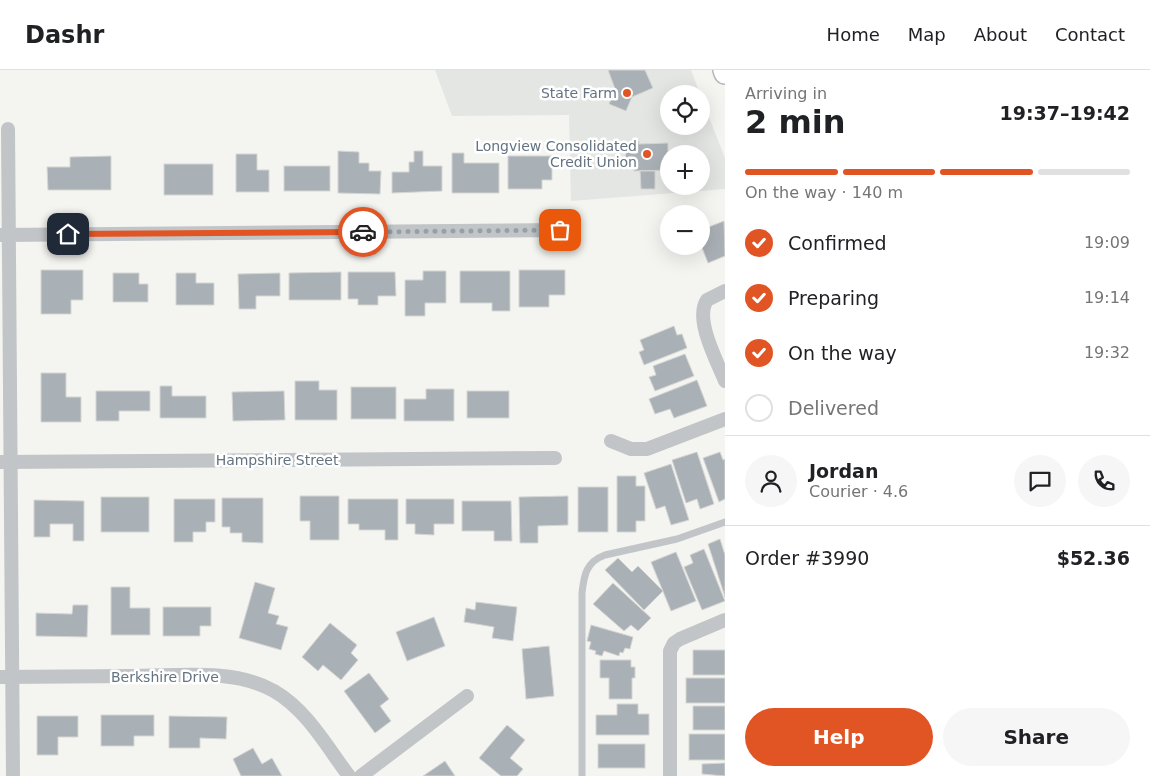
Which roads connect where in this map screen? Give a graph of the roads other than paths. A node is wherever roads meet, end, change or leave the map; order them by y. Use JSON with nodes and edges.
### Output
{"nodes":[{"id":1,"x":8,"y":129,"type":"dead end"},
{"id":2,"x":560,"y":230,"type":"dead end"},
{"id":3,"x":4,"y":235,"type":"edge"},
{"id":4,"x":725,"y":291,"type":"edge"},
{"id":5,"x":725,"y":380,"type":"edge"},
{"id":6,"x":725,"y":419,"type":"edge"},
{"id":7,"x":611,"y":441,"type":"dead end"},
{"id":8,"x":555,"y":458,"type":"dead end"},
{"id":9,"x":5,"y":462,"type":"edge"},
{"id":10,"x":725,"y":522,"type":"edge"},
{"id":11,"x":725,"y":620,"type":"edge"},
{"id":12,"x":6,"y":677,"type":"edge"},
{"id":13,"x":467,"y":696,"type":"dead end"},
{"id":14,"x":13,"y":776,"type":"edge"},
{"id":15,"x":349,"y":776,"type":"edge"},
{"id":16,"x":361,"y":776,"type":"edge"},
{"id":17,"x":582,"y":776,"type":"edge"},
{"id":18,"x":670,"y":776,"type":"edge"}],
"edges":[{"from":1,"to":3,"type":"street"},
{"from":2,"to":3,"type":"street"},
{"from":3,"to":9,"type":"street"},
{"from":4,"to":5,"type":"street"},
{"from":6,"to":7,"type":"street"},
{"from":8,"to":9,"type":"street","name":"Hampshire Street"},
{"from":9,"to":12,"type":"street"},
{"from":10,"to":17,"type":"lane"},
{"from":11,"to":18,"type":"street"},
{"from":12,"to":14,"type":"street"},
{"from":12,"to":15,"type":"street","name":"Berkshire Drive"},
{"from":13,"to":16,"type":"street"}]}
